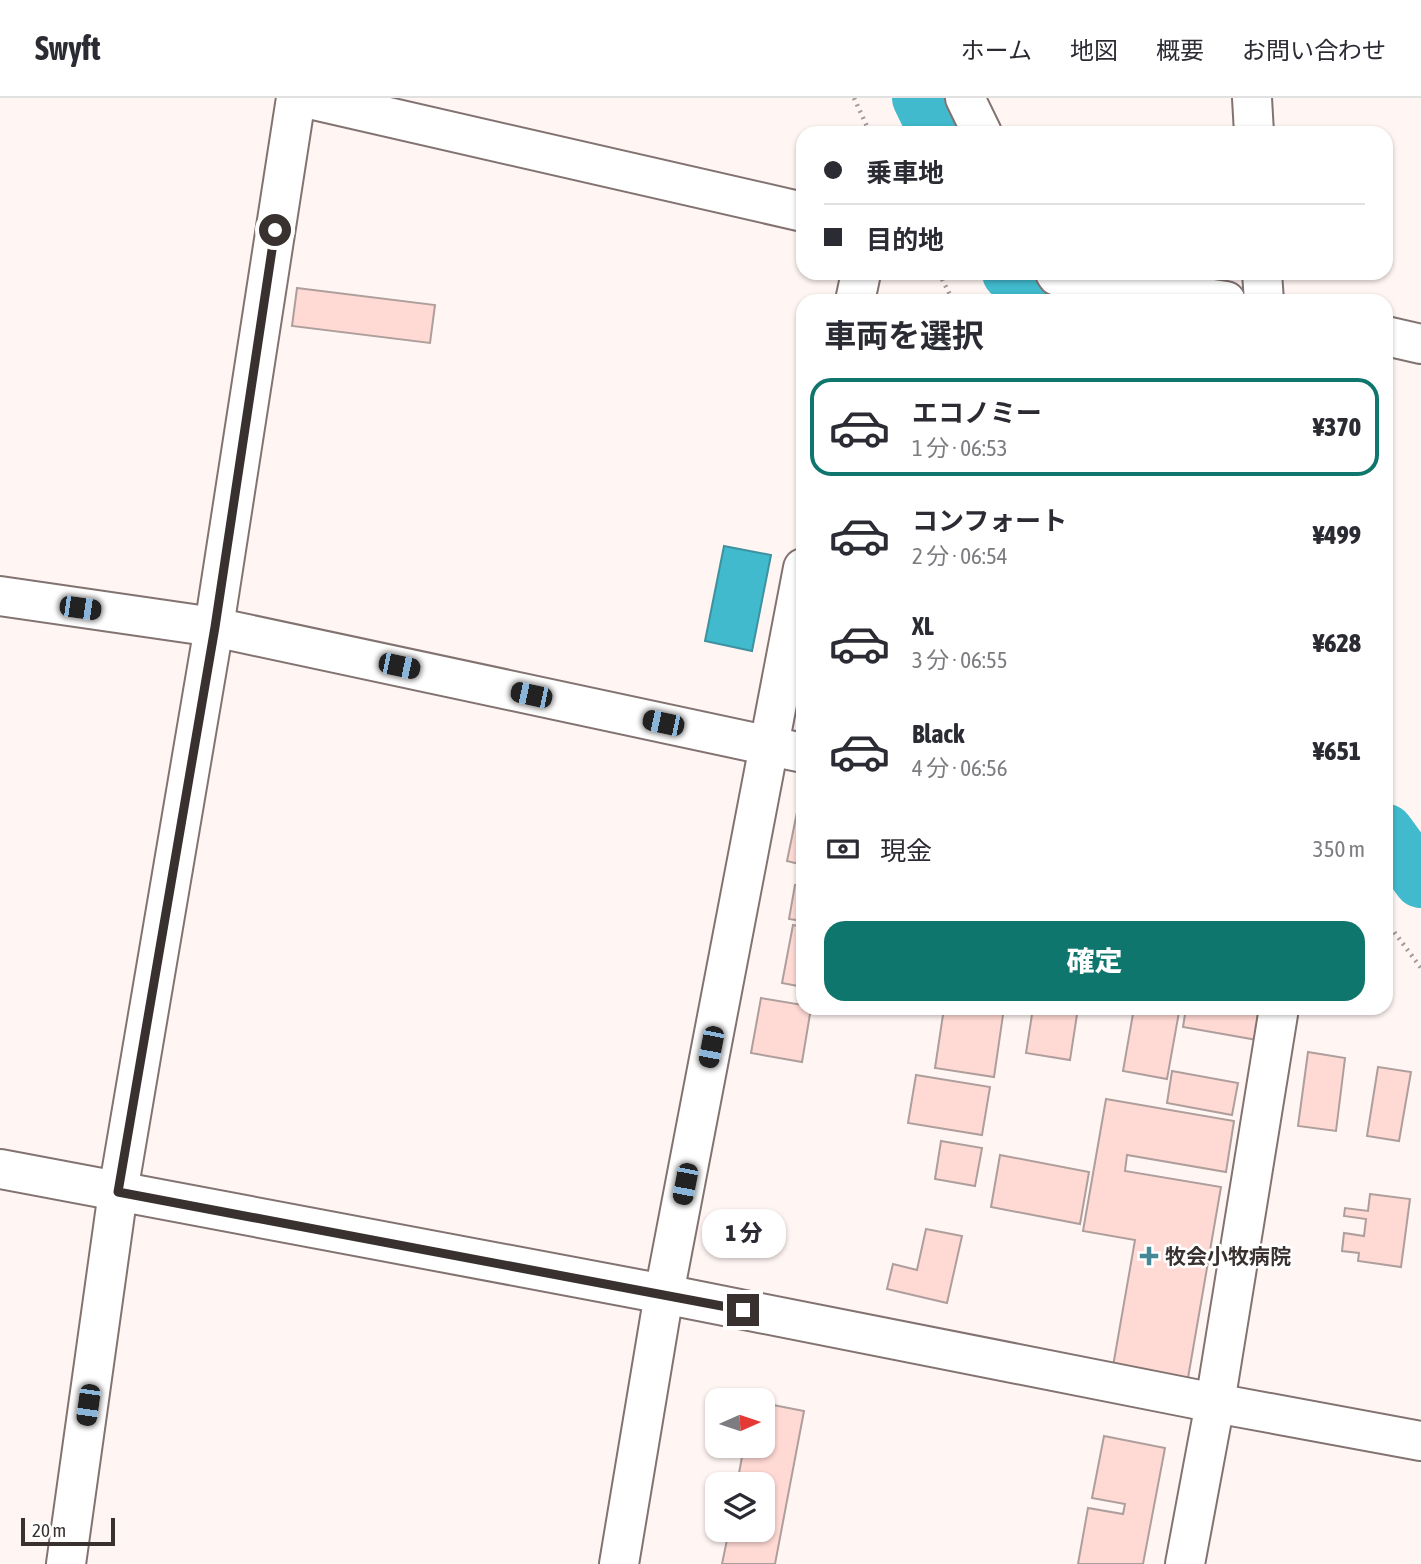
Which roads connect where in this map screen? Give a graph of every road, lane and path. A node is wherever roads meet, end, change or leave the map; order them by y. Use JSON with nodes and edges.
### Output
{"nodes":[{"id":1,"x":296,"y":98,"type":"edge"},
{"id":2,"x":305,"y":98,"type":"edge"},
{"id":3,"x":854,"y":98,"type":"edge"},
{"id":4,"x":965,"y":98,"type":"edge"},
{"id":5,"x":1252,"y":98,"type":"edge"},
{"id":6,"x":867,"y":126,"type":"edge"},
{"id":7,"x":979,"y":126,"type":"edge"},
{"id":8,"x":1254,"y":126,"type":"edge"},
{"id":9,"x":796,"y":210,"type":"edge"},
{"id":10,"x":1084,"y":280,"type":"edge"},
{"id":11,"x":1179,"y":294,"type":"edge"},
{"id":12,"x":1393,"y":338,"type":"edge"},
{"id":13,"x":1421,"y":344,"type":"edge"},
{"id":14,"x":0,"y":596,"type":"edge"},
{"id":15,"x":215,"y":627,"type":"junction"},
{"id":16,"x":796,"y":643,"type":"edge"},
{"id":17,"x":786,"y":749,"type":"edge"},
{"id":18,"x":1393,"y":930,"type":"edge"},
{"id":19,"x":1421,"y":968,"type":"edge"},
{"id":20,"x":1278,"y":1015,"type":"edge"},
{"id":21,"x":0,"y":1170,"type":"edge"},
{"id":22,"x":118,"y":1192,"type":"junction"},
{"id":23,"x":664,"y":1294,"type":"junction"},
{"id":24,"x":1215,"y":1403,"type":"junction"},
{"id":25,"x":1421,"y":1441,"type":"edge"},
{"id":26,"x":65,"y":1564,"type":"edge"},
{"id":27,"x":619,"y":1564,"type":"edge"},
{"id":28,"x":1185,"y":1564,"type":"edge"}],
"edges":[{"from":1,"to":15,"type":"street"},
{"from":2,"to":9,"type":"street"},
{"from":3,"to":6,"type":"path"},
{"from":4,"to":7,"type":"street"},
{"from":5,"to":8,"type":"street"},
{"from":10,"to":11,"type":"street"},
{"from":12,"to":13,"type":"street"},
{"from":14,"to":15,"type":"street"},
{"from":15,"to":17,"type":"street"},
{"from":15,"to":22,"type":"street"},
{"from":16,"to":17,"type":"street"},
{"from":17,"to":23,"type":"street"},
{"from":18,"to":19,"type":"path"},
{"from":20,"to":24,"type":"street"},
{"from":21,"to":22,"type":"street"},
{"from":22,"to":23,"type":"street"},
{"from":22,"to":26,"type":"street"},
{"from":23,"to":24,"type":"street"},
{"from":23,"to":27,"type":"street"},
{"from":24,"to":25,"type":"street"},
{"from":24,"to":28,"type":"street"}]}
